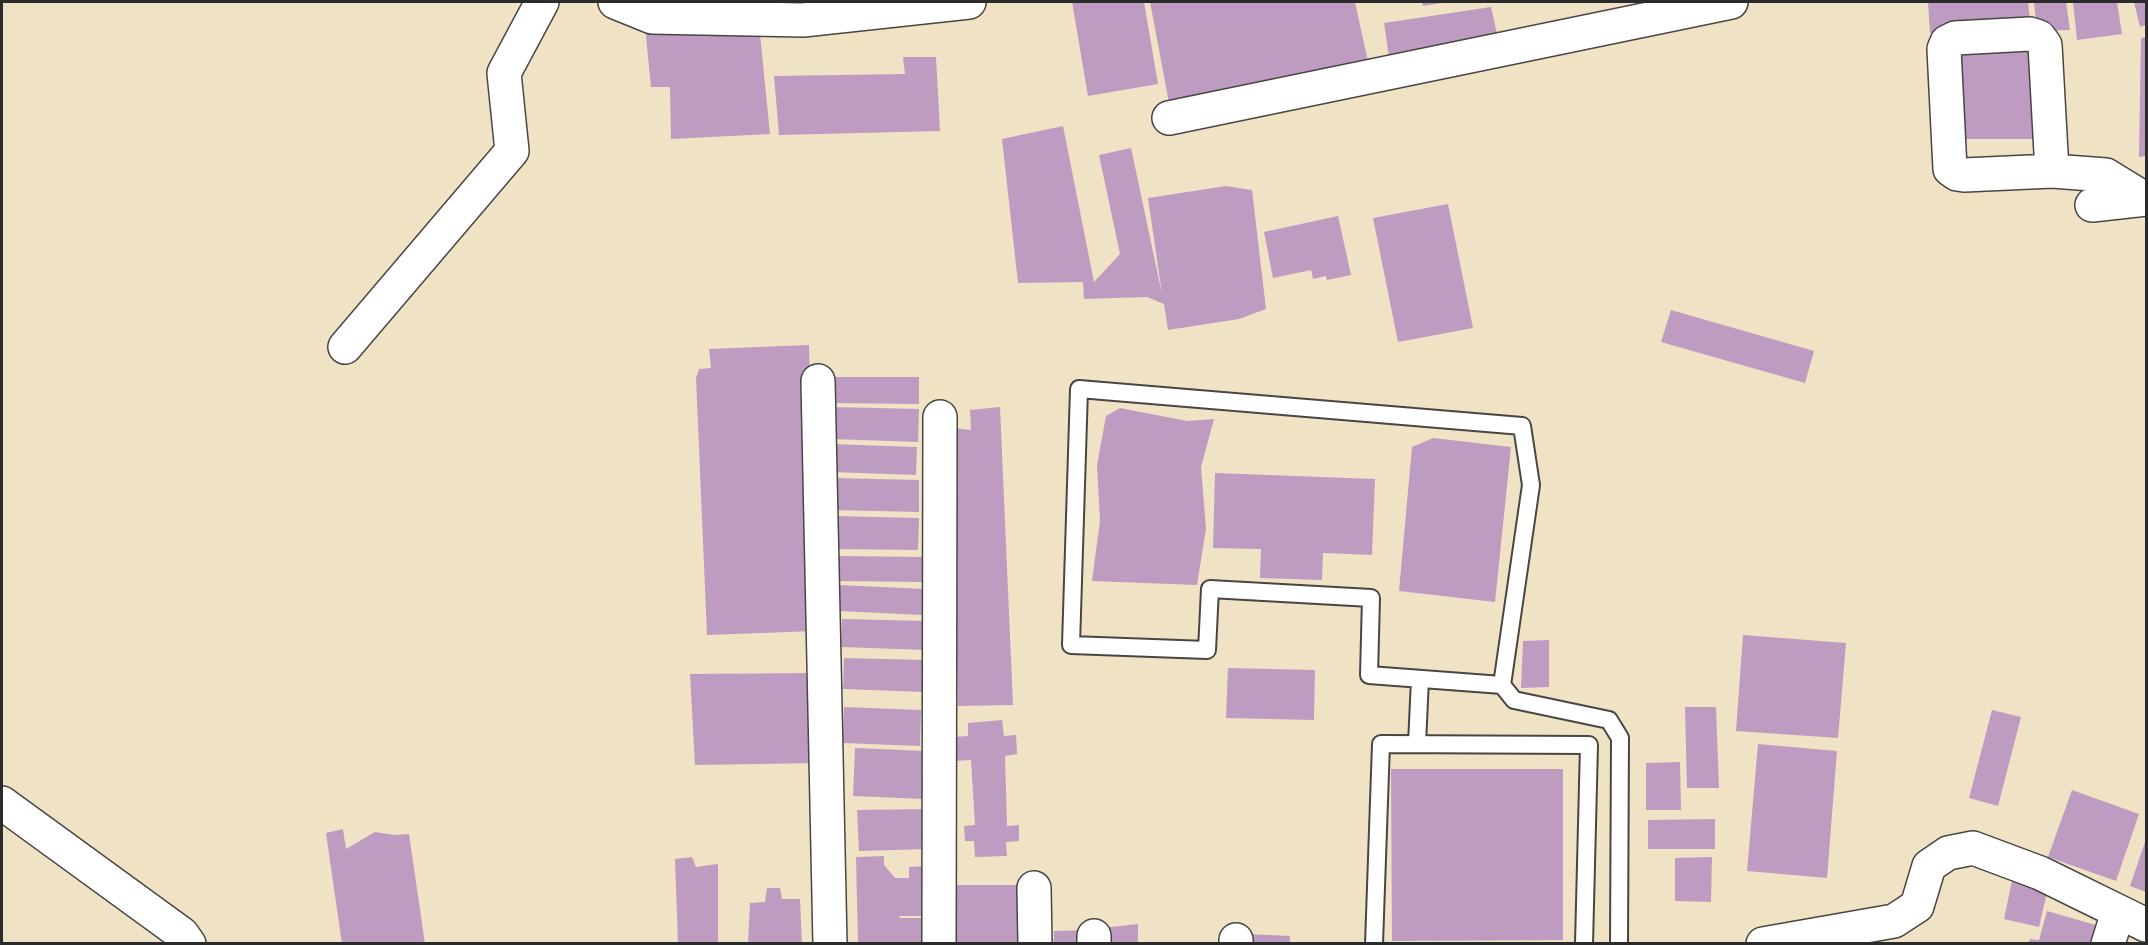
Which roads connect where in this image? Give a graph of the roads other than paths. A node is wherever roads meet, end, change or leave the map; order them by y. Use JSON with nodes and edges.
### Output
{"nodes":[{"id":1,"x":542,"y":2,"type":"edge"},
{"id":2,"x":615,"y":2,"type":"edge"},
{"id":3,"x":969,"y":2,"type":"edge"},
{"id":4,"x":1731,"y":2,"type":"edge"},
{"id":5,"x":1169,"y":118,"type":"dead end"},
{"id":6,"x":2052,"y":171,"type":"junction"},
{"id":7,"x":2146,"y":199,"type":"edge"},
{"id":8,"x":2092,"y":205,"type":"dead end"},
{"id":9,"x":345,"y":347,"type":"dead end"},
{"id":10,"x":818,"y":381,"type":"dead end"},
{"id":11,"x":940,"y":417,"type":"dead end"},
{"id":12,"x":1420,"y":679,"type":"junction"},
{"id":13,"x":1502,"y":685,"type":"junction"},
{"id":14,"x":1417,"y":744,"type":"junction"},
{"id":15,"x":2,"y":803,"type":"edge"},
{"id":16,"x":1034,"y":888,"type":"dead end"},
{"id":17,"x":2132,"y":919,"type":"edge"},
{"id":18,"x":189,"y":944,"type":"edge"},
{"id":19,"x":830,"y":944,"type":"edge"},
{"id":20,"x":939,"y":944,"type":"edge"},
{"id":21,"x":1035,"y":944,"type":"edge"},
{"id":22,"x":1374,"y":944,"type":"edge"},
{"id":23,"x":1584,"y":944,"type":"edge"},
{"id":24,"x":1618,"y":944,"type":"edge"},
{"id":25,"x":1763,"y":944,"type":"edge"},
{"id":26,"x":2108,"y":944,"type":"edge"}],
"edges":[{"from":1,"to":9,"type":"street"},
{"from":2,"to":3,"type":"street"},
{"from":4,"to":5,"type":"street"},
{"from":6,"to":6,"type":"street"},
{"from":6,"to":7,"type":"street"},
{"from":7,"to":8,"type":"street"},
{"from":10,"to":19,"type":"street"},
{"from":11,"to":20,"type":"street"},
{"from":12,"to":13,"type":"lane"},
{"from":12,"to":13,"type":"lane"},
{"from":12,"to":14,"type":"lane"},
{"from":13,"to":24,"type":"lane"},
{"from":14,"to":22,"type":"lane"},
{"from":14,"to":23,"type":"lane"},
{"from":15,"to":18,"type":"street"},
{"from":16,"to":21,"type":"street"},
{"from":17,"to":25,"type":"street"},
{"from":17,"to":26,"type":"street"}]}
